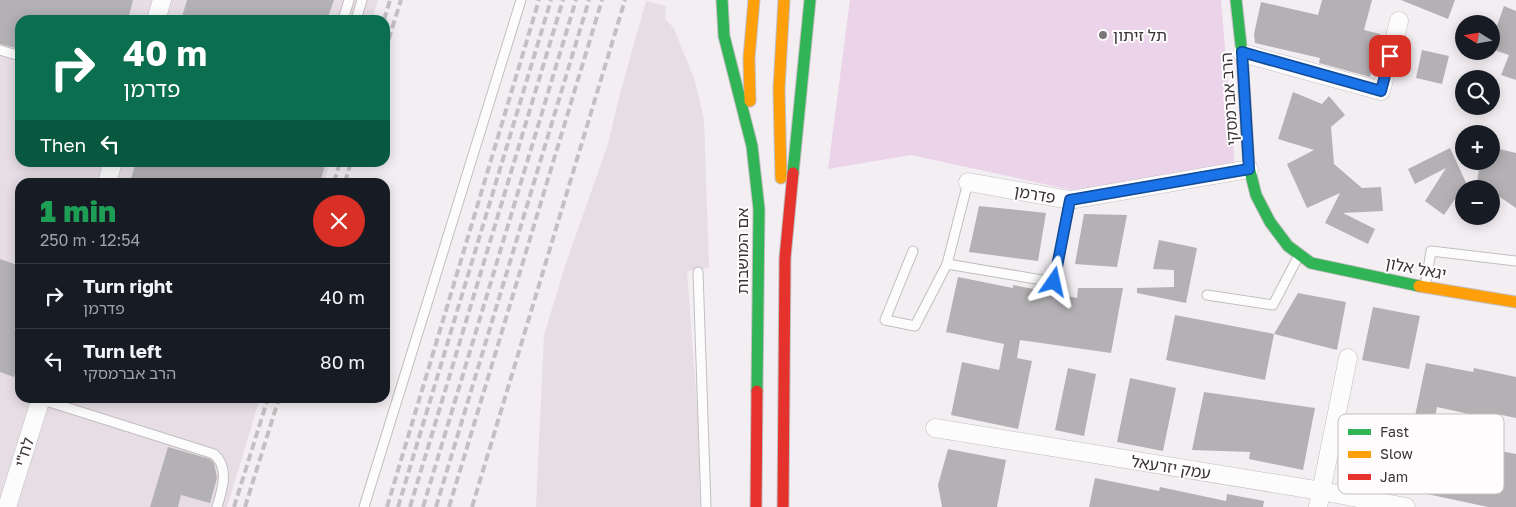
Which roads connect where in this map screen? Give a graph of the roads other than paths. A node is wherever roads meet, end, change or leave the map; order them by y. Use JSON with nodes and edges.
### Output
{"nodes":[{"id":1,"x":162,"y":0,"type":"edge"},
{"id":2,"x":349,"y":0,"type":"edge"},
{"id":3,"x":362,"y":0,"type":"edge"},
{"id":4,"x":520,"y":0,"type":"edge"},
{"id":5,"x":722,"y":0,"type":"edge"},
{"id":6,"x":754,"y":0,"type":"edge"},
{"id":7,"x":784,"y":0,"type":"edge"},
{"id":8,"x":810,"y":0,"type":"edge"},
{"id":9,"x":1236,"y":0,"type":"edge"},
{"id":10,"x":158,"y":15,"type":"edge"},
{"id":11,"x":344,"y":15,"type":"edge"},
{"id":12,"x":358,"y":15,"type":"edge"},
{"id":13,"x":1399,"y":21,"type":"dead end"},
{"id":14,"x":0,"y":50,"type":"edge"},
{"id":15,"x":1242,"y":52,"type":"junction"},
{"id":16,"x":15,"y":54,"type":"edge"},
{"id":17,"x":752,"y":146,"type":"junction"},
{"id":18,"x":1249,"y":169,"type":"junction"},
{"id":19,"x":968,"y":182,"type":"joint"},
{"id":20,"x":1070,"y":200,"type":"junction"},
{"id":21,"x":913,"y":251,"type":"dead end"},
{"id":22,"x":1298,"y":257,"type":"junction"},
{"id":23,"x":785,"y":258,"type":"junction"},
{"id":24,"x":1516,"y":261,"type":"edge"},
{"id":25,"x":1311,"y":263,"type":"joint"},
{"id":26,"x":947,"y":264,"type":"junction"},
{"id":27,"x":698,"y":272,"type":"dead end"},
{"id":28,"x":1425,"y":287,"type":"junction"},
{"id":29,"x":1207,"y":295,"type":"dead end"},
{"id":30,"x":1516,"y":302,"type":"edge"},
{"id":31,"x":1348,"y":358,"type":"dead end"},
{"id":32,"x":39,"y":403,"type":"edge"},
{"id":33,"x":56,"y":403,"type":"edge"},
{"id":34,"x":935,"y":428,"type":"dead end"},
{"id":35,"x":1320,"y":499,"type":"edge"},
{"id":36,"x":7,"y":507,"type":"edge"},
{"id":37,"x":217,"y":507,"type":"edge"},
{"id":38,"x":364,"y":507,"type":"edge"},
{"id":39,"x":706,"y":507,"type":"edge"},
{"id":40,"x":756,"y":507,"type":"edge"},
{"id":41,"x":783,"y":507,"type":"edge"},
{"id":42,"x":1406,"y":507,"type":"edge"}],
"edges":[{"from":1,"to":10,"type":"street"},
{"from":2,"to":11,"type":"lane"},
{"from":3,"to":12,"type":"lane"},
{"from":4,"to":38,"type":"lane"},
{"from":5,"to":17,"type":"main road","name":"אם המושבות"},
{"from":6,"to":17,"type":"main road"},
{"from":7,"to":23,"type":"main road"},
{"from":8,"to":23,"type":"main road"},
{"from":9,"to":15,"type":"main road","name":"הרב אברמסקי"},
{"from":13,"to":15,"type":"street"},
{"from":14,"to":16,"type":"lane"},
{"from":15,"to":18,"type":"main road","name":"הרב אברמסקי"},
{"from":17,"to":40,"type":"main road","name":"אם המושבות"},
{"from":18,"to":20,"type":"street","name":"פדרמן"},
{"from":18,"to":22,"type":"main road","name":"הרב אברמסקי"},
{"from":19,"to":20,"type":"street","name":"פדרמן"},
{"from":19,"to":26,"type":"lane"},
{"from":20,"to":26,"type":"lane"},
{"from":21,"to":26,"type":"lane"},
{"from":22,"to":25,"type":"main road","name":"הרב אברמסקי"},
{"from":22,"to":29,"type":"lane"},
{"from":23,"to":41,"type":"main road"},
{"from":24,"to":28,"type":"lane"},
{"from":25,"to":28,"type":"main road","name":"יגאל אלון"},
{"from":27,"to":39,"type":"lane"},
{"from":28,"to":30,"type":"main road","name":"יגאל אלון"},
{"from":31,"to":35,"type":"street"},
{"from":32,"to":36,"type":"street","name":"לח\"י"},
{"from":33,"to":37,"type":"lane"},
{"from":34,"to":35,"type":"street","name":"עמק יזרעאל"},
{"from":35,"to":42,"type":"street","name":"עמק יזרעאל"}]}
